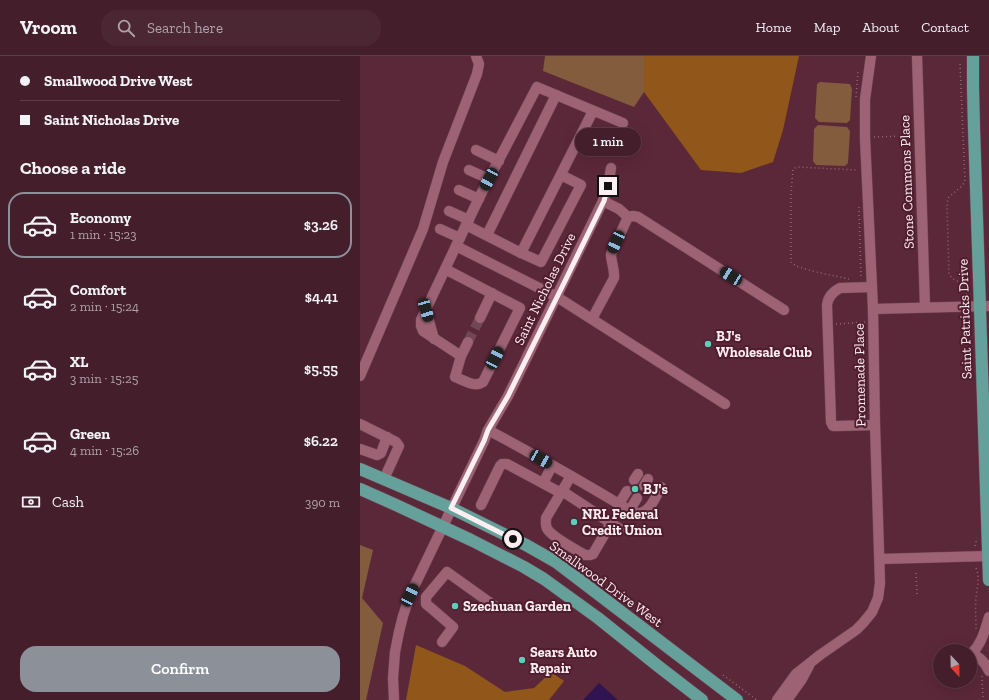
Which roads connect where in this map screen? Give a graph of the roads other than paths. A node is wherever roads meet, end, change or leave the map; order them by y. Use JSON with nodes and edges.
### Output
{"nodes":[{"id":1,"x":476,"y":56,"type":"edge"},
{"id":2,"x":871,"y":56,"type":"edge"},
{"id":3,"x":917,"y":56,"type":"edge"},
{"id":4,"x":973,"y":56,"type":"edge"},
{"id":5,"x":556,"y":95,"type":"junction"},
{"id":6,"x":593,"y":111,"type":"junction"},
{"id":7,"x":623,"y":123,"type":"dead end"},
{"id":8,"x":476,"y":150,"type":"dead end"},
{"id":9,"x":499,"y":161,"type":"junction"},
{"id":10,"x":611,"y":168,"type":"dead end"},
{"id":11,"x":469,"y":170,"type":"dead end"},
{"id":12,"x":561,"y":175,"type":"junction"},
{"id":13,"x":489,"y":179,"type":"junction"},
{"id":14,"x":459,"y":190,"type":"dead end"},
{"id":15,"x":479,"y":199,"type":"junction"},
{"id":16,"x":604,"y":201,"type":"junction"},
{"id":17,"x":449,"y":211,"type":"dead end"},
{"id":18,"x":628,"y":218,"type":"junction"},
{"id":19,"x":467,"y":222,"type":"junction"},
{"id":20,"x":440,"y":229,"type":"dead end"},
{"id":21,"x":487,"y":235,"type":"junction"},
{"id":22,"x":458,"y":242,"type":"junction"},
{"id":23,"x":521,"y":253,"type":"junction"},
{"id":24,"x":445,"y":269,"type":"junction"},
{"id":25,"x":872,"y":287,"type":"junction"},
{"id":26,"x":492,"y":294,"type":"junction"},
{"id":27,"x":557,"y":297,"type":"junction"},
{"id":28,"x":985,"y":306,"type":"edge"},
{"id":29,"x":926,"y":307,"type":"junction"},
{"id":30,"x":873,"y":309,"type":"junction"},
{"id":31,"x":784,"y":310,"type":"dead end"},
{"id":32,"x":480,"y":318,"type":"tunnel mouth"},
{"id":33,"x":592,"y":319,"type":"junction"},
{"id":34,"x":468,"y":342,"type":"tunnel mouth"},
{"id":35,"x":461,"y":356,"type":"junction"},
{"id":36,"x":360,"y":376,"type":"edge"},
{"id":37,"x":725,"y":404,"type":"dead end"},
{"id":38,"x":360,"y":424,"type":"edge"},
{"id":39,"x":875,"y":425,"type":"junction"},
{"id":40,"x":488,"y":430,"type":"junction"},
{"id":41,"x":387,"y":437,"type":"junction"},
{"id":42,"x":360,"y":449,"type":"edge"},
{"id":43,"x":552,"y":466,"type":"junction"},
{"id":44,"x":360,"y":469,"type":"edge"},
{"id":45,"x":571,"y":476,"type":"junction"},
{"id":46,"x":384,"y":479,"type":"junction"},
{"id":47,"x":543,"y":483,"type":"junction"},
{"id":48,"x":661,"y":487,"type":"dead end"},
{"id":49,"x":360,"y":489,"type":"edge"},
{"id":50,"x":627,"y":491,"type":"dead end"},
{"id":51,"x":561,"y":492,"type":"junction"},
{"id":52,"x":637,"y":498,"type":"dead end"},
{"id":53,"x":618,"y":504,"type":"junction"},
{"id":54,"x":481,"y":505,"type":"dead end"},
{"id":55,"x":451,"y":508,"type":"junction"},
{"id":56,"x":630,"y":510,"type":"junction"},
{"id":57,"x":611,"y":523,"type":"junction"},
{"id":58,"x":442,"y":526,"type":"junction"},
{"id":59,"x":620,"y":529,"type":"dead end"},
{"id":60,"x":988,"y":556,"type":"edge"},
{"id":61,"x":880,"y":559,"type":"junction"},
{"id":62,"x":989,"y":580,"type":"edge"},
{"id":63,"x":496,"y":607,"type":"dead end"},
{"id":64,"x":989,"y":617,"type":"edge"},
{"id":65,"x":442,"y":642,"type":"dead end"},
{"id":66,"x":977,"y":649,"type":"edge"},
{"id":67,"x":977,"y":656,"type":"edge"},
{"id":68,"x":811,"y":663,"type":"junction"},
{"id":69,"x":986,"y":673,"type":"edge"},
{"id":70,"x":394,"y":700,"type":"edge"},
{"id":71,"x":702,"y":700,"type":"edge"},
{"id":72,"x":738,"y":700,"type":"edge"},
{"id":73,"x":777,"y":700,"type":"edge"},
{"id":74,"x":787,"y":700,"type":"edge"}],
"edges":[{"from":1,"to":36,"type":"street"},
{"from":2,"to":25,"type":"street","name":"Promenade Place"},
{"from":3,"to":29,"type":"street","name":"Stone Commons Place"},
{"from":4,"to":28,"type":"main road","name":"Saint Patricks Drive"},
{"from":5,"to":6,"type":"street"},
{"from":5,"to":9,"type":"street"},
{"from":5,"to":21,"type":"street"},
{"from":6,"to":7,"type":"street"},
{"from":6,"to":12,"type":"street"},
{"from":8,"to":9,"type":"street"},
{"from":9,"to":13,"type":"street"},
{"from":10,"to":16,"type":"street","name":"Saint Nicholas Drive"},
{"from":11,"to":13,"type":"street"},
{"from":12,"to":23,"type":"street"},
{"from":12,"to":23,"type":"street"},
{"from":13,"to":15,"type":"street"},
{"from":14,"to":15,"type":"street"},
{"from":15,"to":19,"type":"street"},
{"from":16,"to":18,"type":"street"},
{"from":16,"to":27,"type":"street","name":"Saint Nicholas Drive"},
{"from":17,"to":19,"type":"street"},
{"from":18,"to":31,"type":"street"},
{"from":18,"to":33,"type":"street"},
{"from":19,"to":21,"type":"street"},
{"from":19,"to":22,"type":"street"},
{"from":20,"to":22,"type":"street"},
{"from":21,"to":23,"type":"street"},
{"from":22,"to":24,"type":"street"},
{"from":22,"to":27,"type":"street"},
{"from":24,"to":26,"type":"street"},
{"from":24,"to":35,"type":"street"},
{"from":25,"to":30,"type":"street","name":"Promenade Place"},
{"from":25,"to":39,"type":"street"},
{"from":26,"to":32,"type":"street"},
{"from":26,"to":35,"type":"street"},
{"from":27,"to":33,"type":"street"},
{"from":27,"to":40,"type":"street","name":"Saint Nicholas Drive"},
{"from":28,"to":29,"type":"street"},
{"from":28,"to":60,"type":"main road","name":"Saint Patricks Drive"},
{"from":29,"to":30,"type":"street"},
{"from":30,"to":39,"type":"street","name":"Promenade Place"},
{"from":33,"to":37,"type":"street"},
{"from":34,"to":35,"type":"street"},
{"from":38,"to":41,"type":"street"},
{"from":39,"to":61,"type":"street","name":"Promenade Place"},
{"from":40,"to":43,"type":"street"},
{"from":40,"to":55,"type":"street","name":"Saint Nicholas Drive"},
{"from":41,"to":42,"type":"street"},
{"from":41,"to":46,"type":"street"},
{"from":43,"to":45,"type":"street"},
{"from":43,"to":47,"type":"street"},
{"from":44,"to":46,"type":"main road","name":"Smallwood Drive West"},
{"from":45,"to":51,"type":"street"},
{"from":45,"to":53,"type":"street"},
{"from":46,"to":55,"type":"main road","name":"Smallwood Drive West"},
{"from":47,"to":51,"type":"street"},
{"from":47,"to":54,"type":"street"},
{"from":48,"to":56,"type":"street"},
{"from":49,"to":58,"type":"main road"},
{"from":50,"to":53,"type":"street"},
{"from":51,"to":57,"type":"street"},
{"from":51,"to":57,"type":"street"},
{"from":52,"to":56,"type":"street"},
{"from":53,"to":56,"type":"street"},
{"from":55,"to":58,"type":"street","name":"Saint Nicholas Drive"},
{"from":55,"to":72,"type":"main road","name":"Smallwood Drive West"},
{"from":57,"to":59,"type":"street"},
{"from":58,"to":70,"type":"street","name":"Saint Nicholas Drive"},
{"from":58,"to":71,"type":"main road"},
{"from":60,"to":61,"type":"street"},
{"from":60,"to":62,"type":"main road","name":"Saint Patricks Drive"},
{"from":61,"to":68,"type":"street","name":"Promenade Place"},
{"from":63,"to":65,"type":"street"},
{"from":64,"to":66,"type":"street"},
{"from":67,"to":69,"type":"street"},
{"from":68,"to":73,"type":"street","name":"Promenade Place"},
{"from":68,"to":74,"type":"street","name":"Promenade Place"}]}
